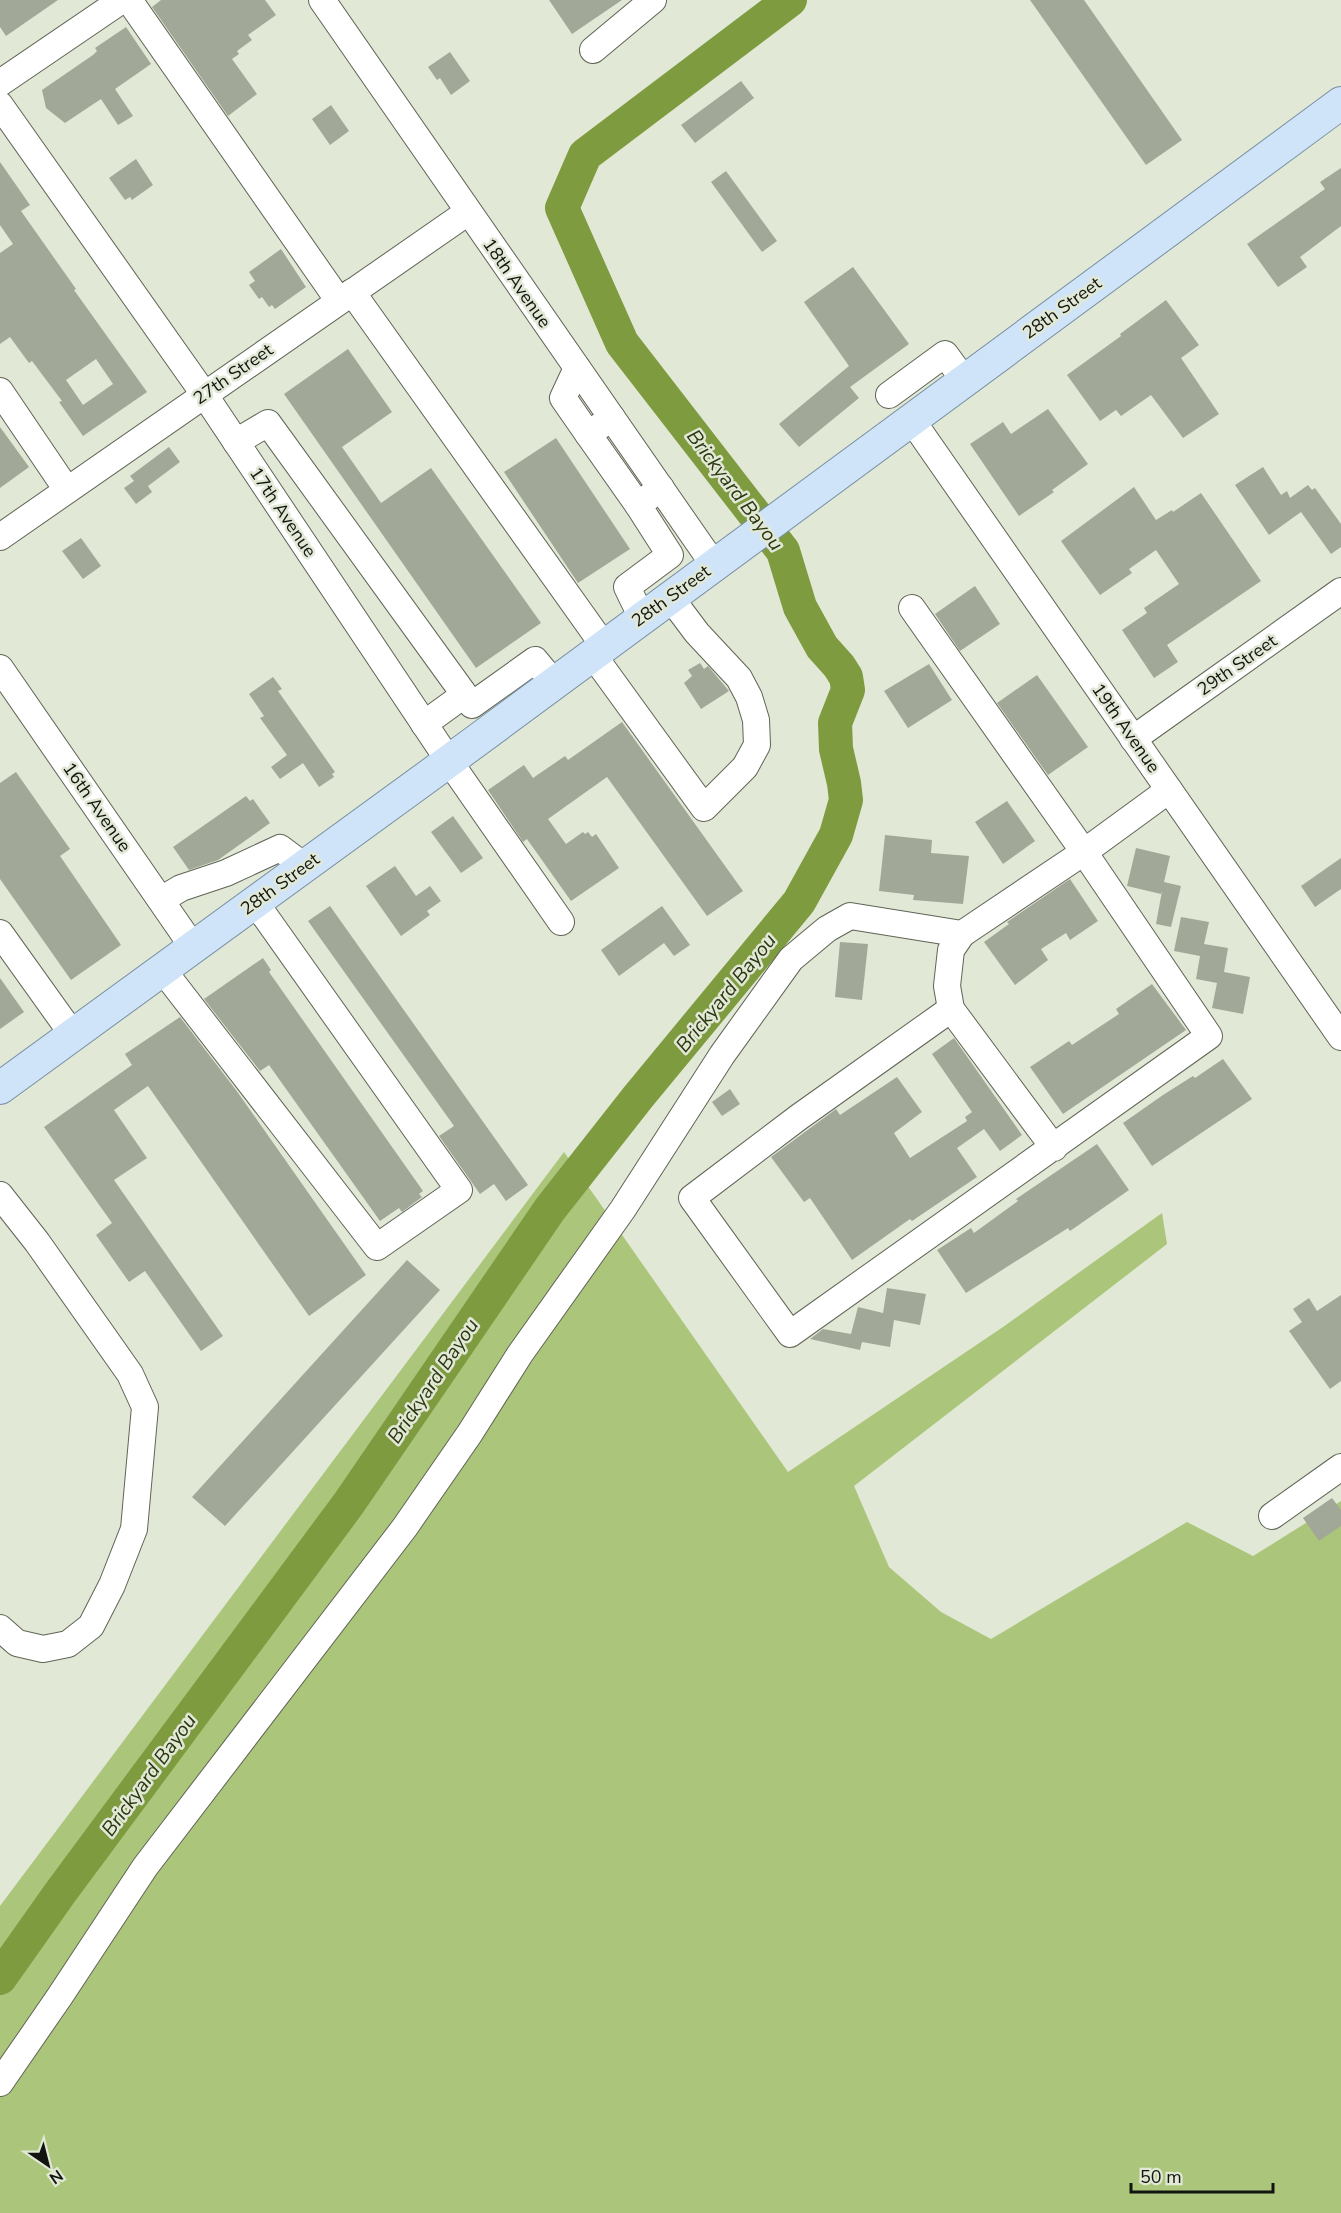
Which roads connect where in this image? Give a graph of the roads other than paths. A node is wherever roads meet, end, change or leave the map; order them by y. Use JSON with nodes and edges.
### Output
{"nodes":[{"id":1,"x":122,"y":0,"type":"edge"},
{"id":2,"x":129,"y":0,"type":"edge"},
{"id":3,"x":322,"y":0,"type":"edge"},
{"id":4,"x":653,"y":0,"type":"edge"},
{"id":5,"x":593,"y":50,"type":"dead end"},
{"id":6,"x":0,"y":83,"type":"edge"},
{"id":7,"x":1341,"y":103,"type":"edge"},
{"id":8,"x":0,"y":105,"type":"edge"},
{"id":9,"x":468,"y":212,"type":"junction"},
{"id":10,"x":345,"y":296,"type":"junction"},
{"id":11,"x":577,"y":368,"type":"junction"},
{"id":12,"x":964,"y":380,"type":"junction"},
{"id":13,"x":0,"y":391,"type":"edge"},
{"id":14,"x":204,"y":394,"type":"junction"},
{"id":15,"x":889,"y":395,"type":"dead end"},
{"id":16,"x":612,"y":418,"type":"junction"},
{"id":17,"x":911,"y":419,"type":"junction"},
{"id":18,"x":588,"y":434,"type":"junction"},
{"id":19,"x":236,"y":442,"type":"junction"},
{"id":20,"x":661,"y":488,"type":"junction"},
{"id":21,"x":67,"y":490,"type":"junction"},
{"id":22,"x":638,"y":505,"type":"junction"},
{"id":23,"x":0,"y":537,"type":"edge"},
{"id":24,"x":726,"y":556,"type":"junction"},
{"id":25,"x":1341,"y":591,"type":"edge"},
{"id":26,"x":670,"y":597,"type":"junction"},
{"id":27,"x":912,"y":608,"type":"dead end"},
{"id":28,"x":642,"y":618,"type":"junction"},
{"id":29,"x":598,"y":651,"type":"junction"},
{"id":30,"x":0,"y":668,"type":"edge"},
{"id":31,"x":554,"y":683,"type":"junction"},
{"id":32,"x":464,"y":695,"type":"junction"},
{"id":33,"x":424,"y":724,"type":"junction"},
{"id":34,"x":1133,"y":739,"type":"junction"},
{"id":35,"x":449,"y":761,"type":"junction"},
{"id":36,"x":1169,"y":790,"type":"junction"},
{"id":37,"x":1084,"y":852,"type":"junction"},
{"id":38,"x":304,"y":866,"type":"junction"},
{"id":39,"x":161,"y":900,"type":"junction"},
{"id":40,"x":255,"y":902,"type":"junction"},
{"id":41,"x":561,"y":922,"type":"dead end"},
{"id":42,"x":0,"y":933,"type":"edge"},
{"id":43,"x":962,"y":934,"type":"junction"},
{"id":44,"x":193,"y":947,"type":"junction"},
{"id":45,"x":162,"y":969,"type":"junction"},
{"id":46,"x":951,"y":1009,"type":"junction"},
{"id":47,"x":73,"y":1035,"type":"junction"},
{"id":48,"x":1341,"y":1037,"type":"edge"},
{"id":49,"x":0,"y":1088,"type":"edge"},
{"id":50,"x":1054,"y":1148,"type":"junction"},
{"id":51,"x":0,"y":1195,"type":"edge"},
{"id":52,"x":1341,"y":1467,"type":"edge"},
{"id":53,"x":1272,"y":1516,"type":"dead end"},
{"id":54,"x":0,"y":1628,"type":"edge"},
{"id":55,"x":0,"y":2083,"type":"edge"}],
"edges":[{"from":1,"to":6,"type":"street"},
{"from":2,"to":10,"type":"street"},
{"from":3,"to":9,"type":"street","name":"18th Avenue"},
{"from":4,"to":5,"type":"street"},
{"from":7,"to":12,"type":"main road","name":"28th Street"},
{"from":8,"to":14,"type":"street","name":"17th Avenue"},
{"from":9,"to":10,"type":"street","name":"27th Street"},
{"from":9,"to":11,"type":"street","name":"18th Avenue"},
{"from":10,"to":14,"type":"street","name":"27th Street"},
{"from":10,"to":29,"type":"street"},
{"from":11,"to":16,"type":"street","name":"18th Avenue"},
{"from":11,"to":18,"type":"street"},
{"from":12,"to":15,"type":"street"},
{"from":12,"to":17,"type":"main road","name":"28th Street"},
{"from":13,"to":21,"type":"street"},
{"from":14,"to":19,"type":"street","name":"17th Avenue"},
{"from":14,"to":21,"type":"street","name":"27th Street"},
{"from":16,"to":18,"type":"street"},
{"from":16,"to":20,"type":"street","name":"18th Avenue"},
{"from":17,"to":24,"type":"main road","name":"28th Street"},
{"from":17,"to":34,"type":"street","name":"19th Avenue"},
{"from":18,"to":22,"type":"street"},
{"from":19,"to":32,"type":"street"},
{"from":19,"to":33,"type":"street","name":"17th Avenue"},
{"from":20,"to":22,"type":"street"},
{"from":20,"to":24,"type":"street","name":"18th Avenue"},
{"from":21,"to":23,"type":"street","name":"27th Street"},
{"from":22,"to":28,"type":"street"},
{"from":24,"to":26,"type":"main road","name":"28th Street"},
{"from":25,"to":34,"type":"street","name":"29th Street"},
{"from":26,"to":28,"type":"main road","name":"28th Street"},
{"from":26,"to":29,"type":"street"},
{"from":27,"to":37,"type":"street"},
{"from":28,"to":29,"type":"main road","name":"28th Street"},
{"from":29,"to":31,"type":"main road","name":"28th Street"},
{"from":30,"to":39,"type":"street","name":"16th Avenue"},
{"from":31,"to":32,"type":"street"},
{"from":31,"to":35,"type":"main road","name":"28th Street"},
{"from":32,"to":33,"type":"street"},
{"from":33,"to":35,"type":"street","name":"17th Avenue"},
{"from":34,"to":36,"type":"street","name":"19th Avenue"},
{"from":35,"to":38,"type":"main road","name":"28th Street"},
{"from":35,"to":41,"type":"street","name":"17th Avenue"},
{"from":36,"to":37,"type":"street"},
{"from":36,"to":48,"type":"street","name":"19th Avenue"},
{"from":37,"to":43,"type":"street"},
{"from":37,"to":50,"type":"street"},
{"from":38,"to":39,"type":"street"},
{"from":38,"to":40,"type":"main road","name":"28th Street"},
{"from":39,"to":44,"type":"street","name":"16th Avenue"},
{"from":40,"to":44,"type":"main road","name":"28th Street"},
{"from":40,"to":45,"type":"street"},
{"from":42,"to":47,"type":"street"},
{"from":43,"to":46,"type":"street"},
{"from":43,"to":55,"type":"street"},
{"from":44,"to":45,"type":"main road","name":"28th Street"},
{"from":45,"to":47,"type":"main road","name":"28th Street"},
{"from":46,"to":50,"type":"street"},
{"from":46,"to":50,"type":"street"},
{"from":47,"to":49,"type":"main road","name":"28th Street"},
{"from":51,"to":54,"type":"street"},
{"from":52,"to":53,"type":"street"}]}
